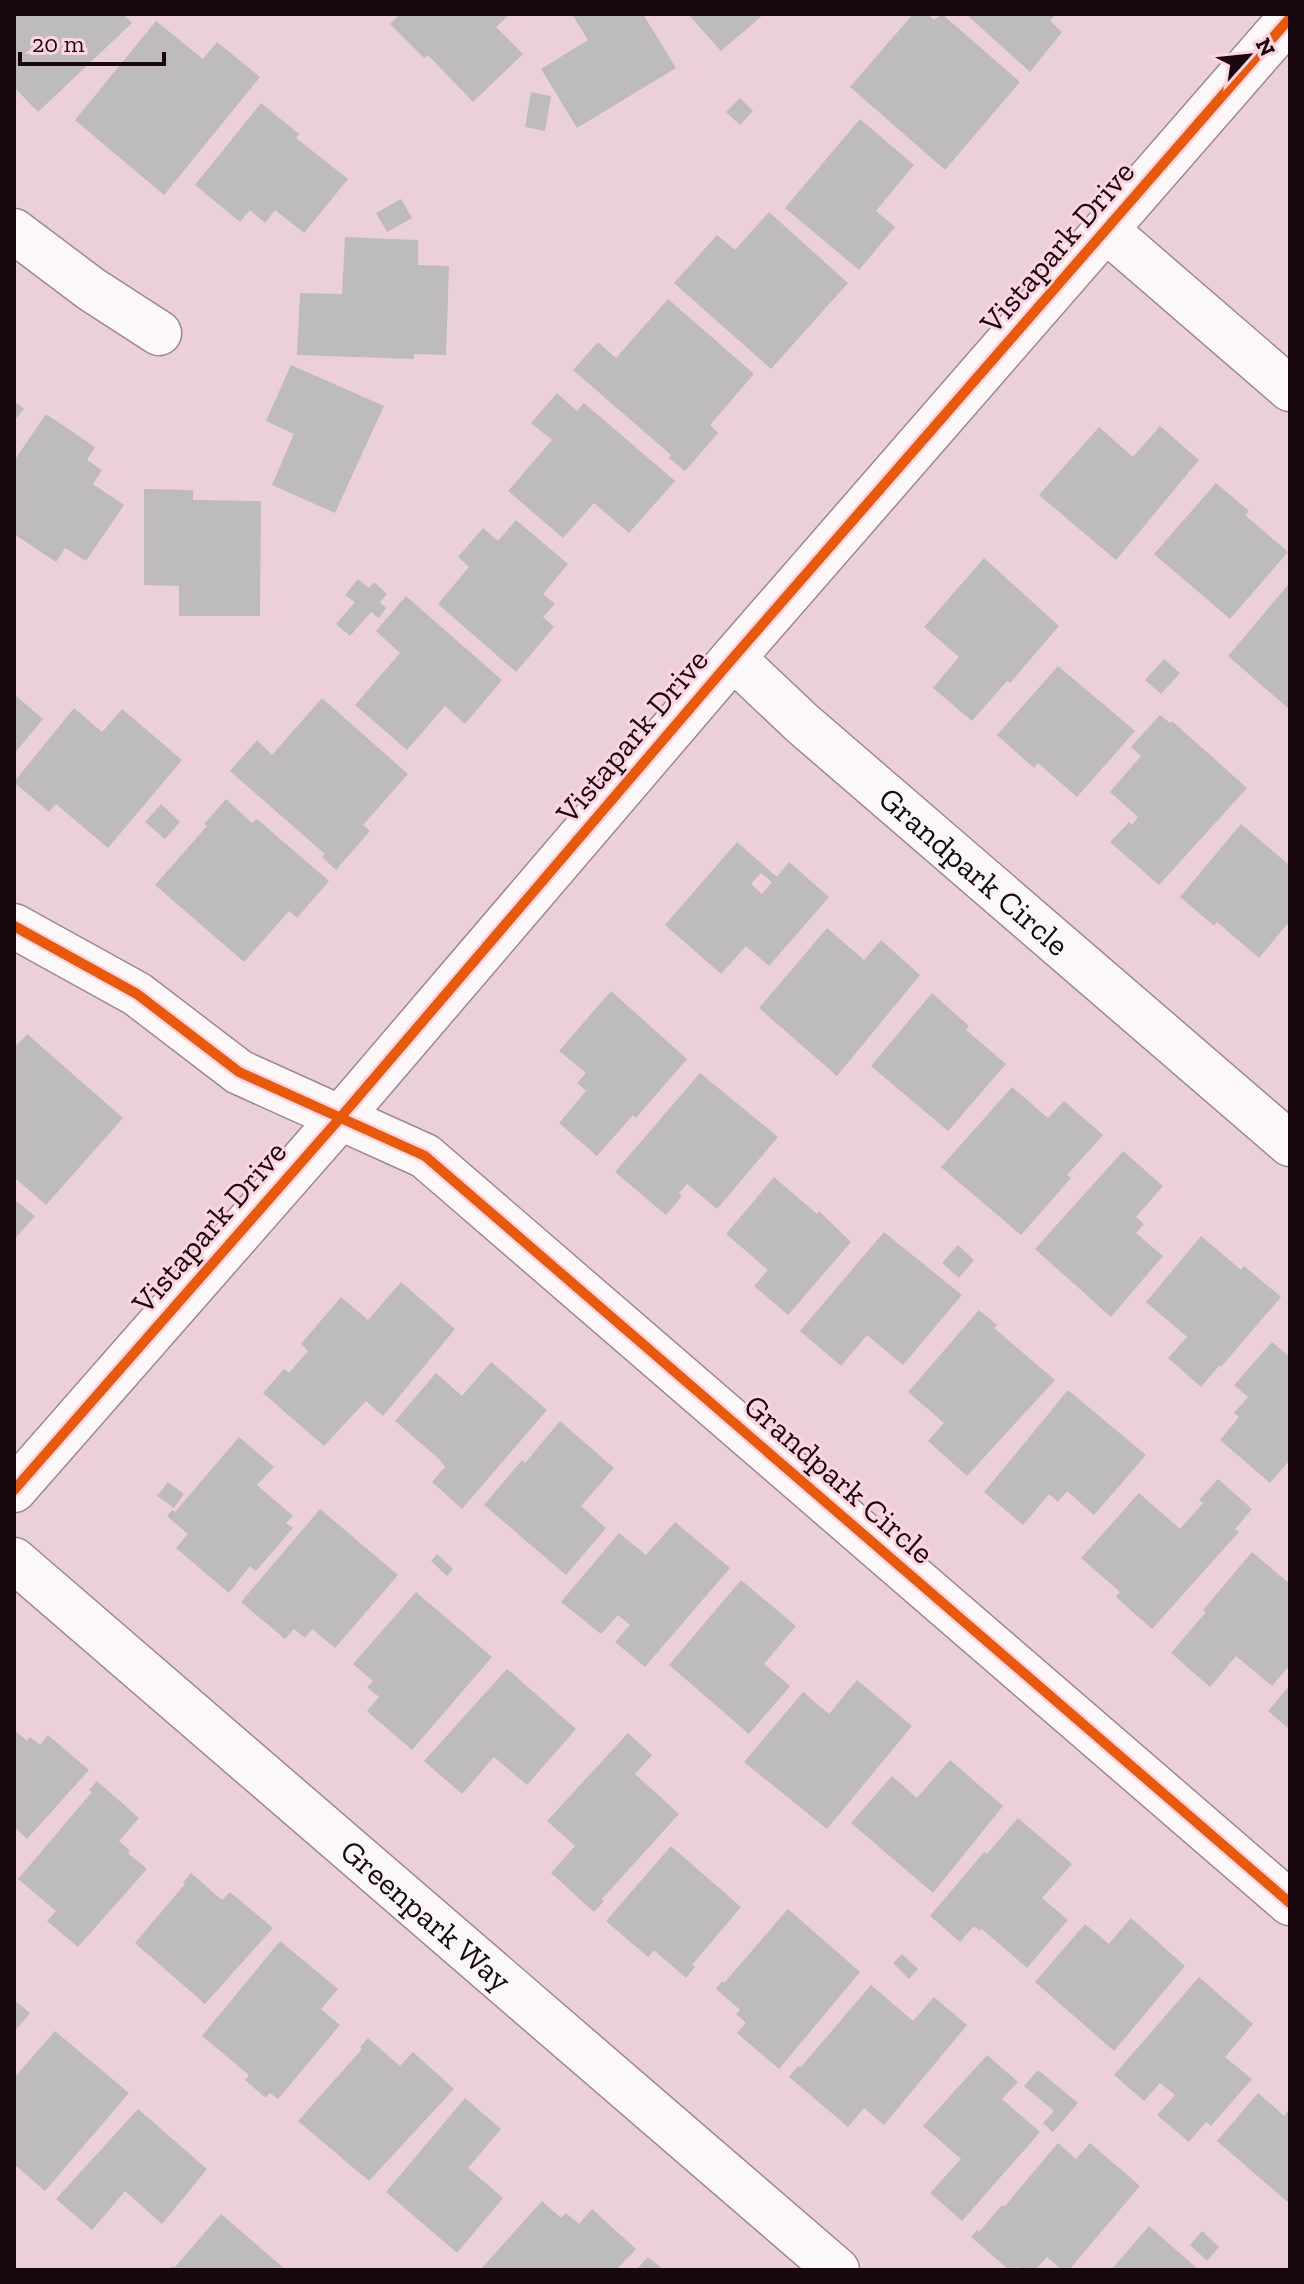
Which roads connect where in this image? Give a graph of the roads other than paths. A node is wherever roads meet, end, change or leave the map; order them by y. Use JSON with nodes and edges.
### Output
{"nodes":[{"id":1,"x":1290,"y":18,"type":"edge"},
{"id":2,"x":1106,"y":230,"type":"junction"},
{"id":3,"x":14,"y":231,"type":"edge"},
{"id":4,"x":159,"y":333,"type":"dead end"},
{"id":5,"x":1290,"y":389,"type":"edge"},
{"id":6,"x":733,"y":658,"type":"junction"},
{"id":7,"x":14,"y":926,"type":"edge"},
{"id":8,"x":340,"y":1118,"type":"junction"},
{"id":9,"x":1290,"y":1144,"type":"edge"},
{"id":10,"x":14,"y":1490,"type":"edge"},
{"id":11,"x":14,"y":1560,"type":"edge"},
{"id":12,"x":1290,"y":1903,"type":"edge"},
{"id":13,"x":837,"y":2270,"type":"edge"}],
"edges":[{"from":1,"to":2,"type":"street","name":"Vistapark Drive"},
{"from":2,"to":5,"type":"street"},
{"from":2,"to":6,"type":"street","name":"Vistapark Drive"},
{"from":3,"to":4,"type":"street"},
{"from":6,"to":8,"type":"street","name":"Vistapark Drive"},
{"from":6,"to":9,"type":"street","name":"Grandpark Circle"},
{"from":7,"to":8,"type":"street","name":"Grandpark Circle"},
{"from":8,"to":10,"type":"street","name":"Vistapark Drive"},
{"from":8,"to":12,"type":"street","name":"Grandpark Circle"},
{"from":11,"to":13,"type":"street","name":"Greenpark Way"}]}
